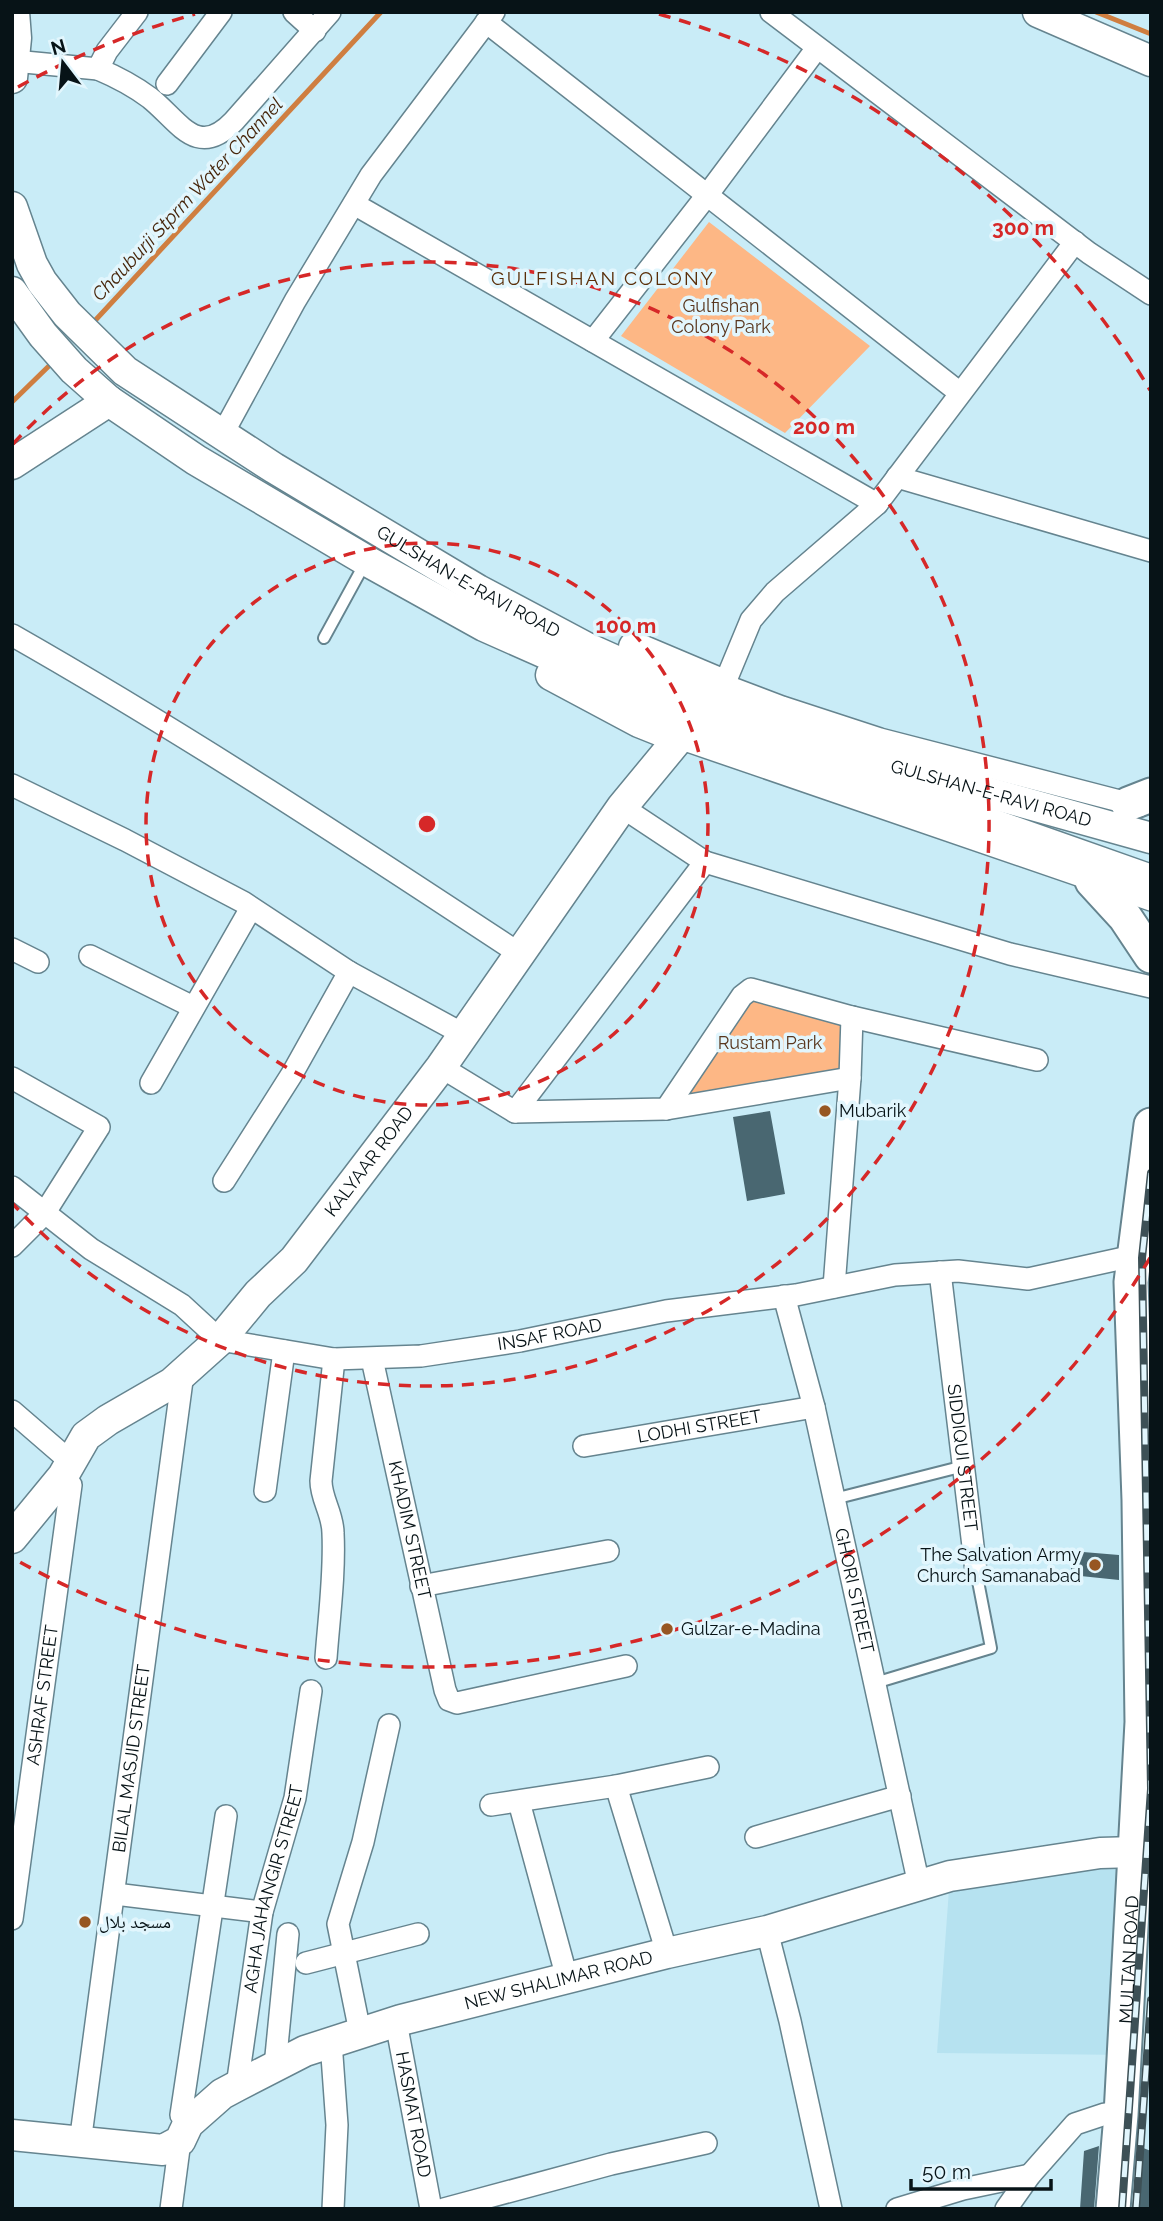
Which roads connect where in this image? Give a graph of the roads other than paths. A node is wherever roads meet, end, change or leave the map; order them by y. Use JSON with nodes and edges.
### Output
{"nodes":[{"id":1,"x":14,"y":12,"type":"edge"},
{"id":2,"x":136,"y":12,"type":"edge"},
{"id":3,"x":221,"y":12,"type":"edge"},
{"id":4,"x":294,"y":12,"type":"edge"},
{"id":5,"x":330,"y":12,"type":"edge"},
{"id":6,"x":771,"y":12,"type":"edge"},
{"id":7,"x":1038,"y":12,"type":"edge"},
{"id":8,"x":490,"y":17,"type":"edge"},
{"id":9,"x":315,"y":31,"type":"junction"},
{"id":10,"x":817,"y":48,"type":"junction"},
{"id":11,"x":1151,"y":61,"type":"edge"},
{"id":12,"x":98,"y":69,"type":"junction"},
{"id":13,"x":13,"y":70,"type":"edge"},
{"id":14,"x":167,"y":84,"type":"dead end"},
{"id":15,"x":708,"y":194,"type":"junction"},
{"id":16,"x":354,"y":204,"type":"junction"},
{"id":17,"x":12,"y":207,"type":"edge"},
{"id":18,"x":1074,"y":242,"type":"junction"},
{"id":19,"x":12,"y":292,"type":"edge"},
{"id":20,"x":1151,"y":294,"type":"edge"},
{"id":21,"x":593,"y":341,"type":"junction"},
{"id":22,"x":960,"y":393,"type":"junction"},
{"id":23,"x":102,"y":396,"type":"junction"},
{"id":24,"x":222,"y":435,"type":"junction"},
{"id":25,"x":258,"y":458,"type":"junction"},
{"id":26,"x":12,"y":464,"type":"edge"},
{"id":27,"x":897,"y":477,"type":"junction"},
{"id":28,"x":240,"y":484,"type":"junction"},
{"id":29,"x":877,"y":504,"type":"junction"},
{"id":30,"x":1151,"y":551,"type":"edge"},
{"id":31,"x":367,"y":561,"type":"junction"},
{"id":32,"x":484,"y":626,"type":"junction"},
{"id":33,"x":552,"y":629,"type":"junction"},
{"id":34,"x":12,"y":635,"type":"edge"},
{"id":35,"x":324,"y":638,"type":"dead end"},
{"id":36,"x":724,"y":685,"type":"junction"},
{"id":37,"x":679,"y":738,"type":"junction"},
{"id":38,"x":12,"y":785,"type":"edge"},
{"id":39,"x":1143,"y":803,"type":"edge"},
{"id":40,"x":622,"y":807,"type":"junction"},
{"id":41,"x":1151,"y":838,"type":"edge"},
{"id":42,"x":705,"y":862,"type":"junction"},
{"id":43,"x":1151,"y":880,"type":"edge"},
{"id":44,"x":1092,"y":881,"type":"junction"},
{"id":45,"x":1151,"y":900,"type":"edge"},
{"id":46,"x":251,"y":908,"type":"junction"},
{"id":47,"x":12,"y":949,"type":"edge"},
{"id":48,"x":520,"y":954,"type":"junction"},
{"id":49,"x":90,"y":956,"type":"dead end"},
{"id":50,"x":1151,"y":956,"type":"edge"},
{"id":51,"x":38,"y":962,"type":"dead end"},
{"id":52,"x":349,"y":972,"type":"junction"},
{"id":53,"x":1151,"y":987,"type":"edge"},
{"id":54,"x":193,"y":1007,"type":"junction"},
{"id":55,"x":852,"y":1017,"type":"junction"},
{"id":56,"x":463,"y":1034,"type":"junction"},
{"id":57,"x":1037,"y":1060,"type":"dead end"},
{"id":58,"x":441,"y":1067,"type":"junction"},
{"id":59,"x":12,"y":1078,"type":"edge"},
{"id":60,"x":850,"y":1078,"type":"junction"},
{"id":61,"x":151,"y":1083,"type":"dead end"},
{"id":62,"x":666,"y":1110,"type":"junction"},
{"id":63,"x":516,"y":1112,"type":"junction"},
{"id":64,"x":1151,"y":1125,"type":"edge"},
{"id":65,"x":224,"y":1181,"type":"dead end"},
{"id":66,"x":12,"y":1187,"type":"edge"},
{"id":67,"x":44,"y":1214,"type":"junction"},
{"id":68,"x":12,"y":1246,"type":"edge"},
{"id":69,"x":1133,"y":1256,"type":"junction"},
{"id":70,"x":940,"y":1272,"type":"junction"},
{"id":71,"x":834,"y":1287,"type":"junction"},
{"id":72,"x":784,"y":1296,"type":"junction"},
{"id":73,"x":220,"y":1340,"type":"junction"},
{"id":74,"x":284,"y":1351,"type":"junction"},
{"id":75,"x":334,"y":1359,"type":"junction"},
{"id":76,"x":372,"y":1359,"type":"junction"},
{"id":77,"x":183,"y":1373,"type":"junction"},
{"id":78,"x":814,"y":1407,"type":"junction"},
{"id":79,"x":12,"y":1411,"type":"edge"},
{"id":80,"x":584,"y":1447,"type":"dead end"},
{"id":81,"x":964,"y":1466,"type":"junction"},
{"id":82,"x":67,"y":1469,"type":"junction"},
{"id":83,"x":265,"y":1491,"type":"dead end"},
{"id":84,"x":834,"y":1499,"type":"junction"},
{"id":85,"x":12,"y":1538,"type":"edge"},
{"id":86,"x":608,"y":1551,"type":"dead end"},
{"id":87,"x":976,"y":1572,"type":"joint"},
{"id":88,"x":421,"y":1586,"type":"junction"},
{"id":89,"x":326,"y":1658,"type":"dead end"},
{"id":90,"x":626,"y":1666,"type":"dead end"},
{"id":91,"x":875,"y":1683,"type":"junction"},
{"id":92,"x":311,"y":1691,"type":"dead end"},
{"id":93,"x":389,"y":1725,"type":"dead end"},
{"id":94,"x":708,"y":1767,"type":"dead end"},
{"id":95,"x":616,"y":1786,"type":"junction"},
{"id":96,"x":900,"y":1796,"type":"junction"},
{"id":97,"x":519,"y":1802,"type":"junction"},
{"id":98,"x":491,"y":1805,"type":"dead end"},
{"id":99,"x":226,"y":1816,"type":"dead end"},
{"id":100,"x":756,"y":1837,"type":"dead end"},
{"id":101,"x":1136,"y":1852,"type":"junction"},
{"id":102,"x":919,"y":1885,"type":"junction"},
{"id":103,"x":115,"y":1894,"type":"junction"},
{"id":104,"x":213,"y":1908,"type":"junction"},
{"id":105,"x":262,"y":1912,"type":"junction"},
{"id":106,"x":12,"y":1919,"type":"edge"},
{"id":107,"x":767,"y":1931,"type":"junction"},
{"id":108,"x":288,"y":1934,"type":"dead end"},
{"id":109,"x":418,"y":1934,"type":"dead end"},
{"id":110,"x":667,"y":1953,"type":"junction"},
{"id":111,"x":345,"y":1954,"type":"junction"},
{"id":112,"x":306,"y":1963,"type":"dead end"},
{"id":113,"x":567,"y":1978,"type":"junction"},
{"id":114,"x":396,"y":2022,"type":"junction"},
{"id":115,"x":360,"y":2032,"type":"junction"},
{"id":116,"x":331,"y":2042,"type":"junction"},
{"id":117,"x":275,"y":2066,"type":"junction"},
{"id":118,"x":237,"y":2086,"type":"junction"},
{"id":119,"x":1121,"y":2115,"type":"junction"},
{"id":120,"x":184,"y":2133,"type":"junction"},
{"id":121,"x":12,"y":2135,"type":"edge"},
{"id":122,"x":80,"y":2143,"type":"junction"},
{"id":123,"x":706,"y":2143,"type":"dead end"},
{"id":124,"x":1030,"y":2175,"type":"junction"},
{"id":125,"x":171,"y":2209,"type":"edge"},
{"id":126,"x":333,"y":2209,"type":"edge"},
{"id":127,"x":431,"y":2209,"type":"edge"},
{"id":128,"x":444,"y":2209,"type":"edge"},
{"id":129,"x":831,"y":2209,"type":"edge"},
{"id":130,"x":897,"y":2209,"type":"edge"},
{"id":131,"x":1006,"y":2209,"type":"edge"},
{"id":132,"x":1112,"y":2209,"type":"edge"}],
"edges":[{"from":1,"to":13,"type":"main road"},
{"from":2,"to":12,"type":"street"},
{"from":3,"to":14,"type":"street"},
{"from":4,"to":9,"type":"street"},
{"from":5,"to":9,"type":"street"},
{"from":6,"to":10,"type":"street"},
{"from":7,"to":11,"type":"main road"},
{"from":8,"to":15,"type":"street"},
{"from":8,"to":16,"type":"street"},
{"from":9,"to":12,"type":"street"},
{"from":10,"to":15,"type":"street"},
{"from":10,"to":18,"type":"street"},
{"from":12,"to":13,"type":"street"},
{"from":15,"to":21,"type":"street"},
{"from":15,"to":22,"type":"street"},
{"from":16,"to":21,"type":"street"},
{"from":16,"to":24,"type":"street"},
{"from":17,"to":24,"type":"main road","name":"GULSHAN-E-RAVI ROAD"},
{"from":18,"to":20,"type":"street"},
{"from":18,"to":22,"type":"street"},
{"from":19,"to":23,"type":"main road","name":"GULSHAN-E-RAVI ROAD"},
{"from":21,"to":29,"type":"street"},
{"from":22,"to":27,"type":"street"},
{"from":23,"to":26,"type":"main road"},
{"from":23,"to":28,"type":"main road","name":"GULSHAN-E-RAVI ROAD"},
{"from":24,"to":25,"type":"main road","name":"GULSHAN-E-RAVI ROAD"},
{"from":25,"to":28,"type":"main road"},
{"from":25,"to":33,"type":"main road","name":"GULSHAN-E-RAVI ROAD"},
{"from":27,"to":29,"type":"street"},
{"from":27,"to":30,"type":"street"},
{"from":28,"to":31,"type":"main road","name":"GULSHAN-E-RAVI ROAD"},
{"from":29,"to":36,"type":"street"},
{"from":31,"to":32,"type":"main road","name":"GULSHAN-E-RAVI ROAD"},
{"from":31,"to":35,"type":"lane"},
{"from":32,"to":37,"type":"main road"},
{"from":32,"to":43,"type":"main road","name":"GULSHAN-E-RAVI ROAD"},
{"from":33,"to":36,"type":"main road"},
{"from":33,"to":41,"type":"main road","name":"GULSHAN-E-RAVI ROAD"},
{"from":34,"to":48,"type":"street"},
{"from":36,"to":39,"type":"street"},
{"from":37,"to":40,"type":"main road","name":"KALYAAR ROAD"},
{"from":37,"to":44,"type":"street"},
{"from":38,"to":46,"type":"street"},
{"from":40,"to":42,"type":"street"},
{"from":40,"to":48,"type":"main road","name":"KALYAAR ROAD"},
{"from":42,"to":53,"type":"street"},
{"from":42,"to":63,"type":"street"},
{"from":44,"to":45,"type":"street"},
{"from":44,"to":50,"type":"main road"},
{"from":46,"to":52,"type":"street"},
{"from":46,"to":54,"type":"street"},
{"from":47,"to":51,"type":"street"},
{"from":48,"to":56,"type":"main road","name":"KALYAAR ROAD"},
{"from":49,"to":54,"type":"street"},
{"from":52,"to":56,"type":"street"},
{"from":52,"to":65,"type":"street"},
{"from":54,"to":61,"type":"street"},
{"from":55,"to":57,"type":"street"},
{"from":55,"to":60,"type":"street"},
{"from":55,"to":62,"type":"street"},
{"from":56,"to":58,"type":"main road","name":"KALYAAR ROAD"},
{"from":58,"to":63,"type":"street"},
{"from":58,"to":73,"type":"main road","name":"KALYAAR ROAD"},
{"from":59,"to":67,"type":"street"},
{"from":60,"to":62,"type":"street"},
{"from":60,"to":71,"type":"street"},
{"from":62,"to":63,"type":"street"},
{"from":64,"to":69,"type":"main road","name":"MULTAN ROAD"},
{"from":66,"to":67,"type":"street"},
{"from":67,"to":68,"type":"street"},
{"from":67,"to":73,"type":"street"},
{"from":69,"to":70,"type":"street","name":"INSAF ROAD"},
{"from":69,"to":101,"type":"main road","name":"MULTAN ROAD"},
{"from":70,"to":71,"type":"street","name":"INSAF ROAD"},
{"from":70,"to":81,"type":"street","name":"SIDDIQUI STREET"},
{"from":71,"to":72,"type":"street","name":"INSAF ROAD"},
{"from":72,"to":76,"type":"street","name":"INSAF ROAD"},
{"from":72,"to":78,"type":"street","name":"GHORI STREET"},
{"from":73,"to":74,"type":"street","name":"INSAF ROAD"},
{"from":73,"to":77,"type":"main road","name":"KALYAAR ROAD"},
{"from":74,"to":75,"type":"street","name":"INSAF ROAD"},
{"from":74,"to":83,"type":"street"},
{"from":75,"to":76,"type":"street","name":"INSAF ROAD"},
{"from":75,"to":89,"type":"street"},
{"from":76,"to":88,"type":"street","name":"KHADIM STREET"},
{"from":77,"to":82,"type":"main road","name":"KALYAAR ROAD"},
{"from":77,"to":103,"type":"street","name":"BILAL MASJID STREET"},
{"from":78,"to":80,"type":"street","name":"LODHI STREET"},
{"from":78,"to":84,"type":"street","name":"GHORI STREET"},
{"from":79,"to":82,"type":"street"},
{"from":81,"to":84,"type":"lane"},
{"from":81,"to":87,"type":"street","name":"SIDDIQUI STREET"},
{"from":82,"to":85,"type":"main road","name":"KALYAAR ROAD"},
{"from":82,"to":106,"type":"street","name":"ASHRAF STREET"},
{"from":84,"to":91,"type":"street","name":"GHORI STREET"},
{"from":86,"to":88,"type":"street"},
{"from":87,"to":91,"type":"lane","name":"SIDDIQUI STREET"},
{"from":88,"to":90,"type":"street","name":"KHADIM STREET"},
{"from":91,"to":96,"type":"street","name":"GHORI STREET"},
{"from":92,"to":105,"type":"street","name":"AGHA JAHANGIR STREET"},
{"from":93,"to":111,"type":"street"},
{"from":94,"to":95,"type":"street"},
{"from":95,"to":97,"type":"street"},
{"from":95,"to":110,"type":"street"},
{"from":96,"to":100,"type":"street"},
{"from":96,"to":102,"type":"street","name":"GHORI STREET"},
{"from":97,"to":98,"type":"street"},
{"from":97,"to":113,"type":"street"},
{"from":99,"to":104,"type":"street"},
{"from":101,"to":102,"type":"main road","name":"NEW SHALIMAR ROAD"},
{"from":101,"to":119,"type":"main road","name":"MULTAN ROAD"},
{"from":102,"to":107,"type":"main road","name":"NEW SHALIMAR ROAD"},
{"from":103,"to":104,"type":"street"},
{"from":103,"to":122,"type":"street","name":"BILAL MASJID STREET"},
{"from":104,"to":105,"type":"street"},
{"from":104,"to":120,"type":"street"},
{"from":105,"to":118,"type":"street","name":"AGHA JAHANGIR STREET"},
{"from":107,"to":110,"type":"main road","name":"NEW SHALIMAR ROAD"},
{"from":107,"to":129,"type":"street"},
{"from":108,"to":117,"type":"street"},
{"from":109,"to":111,"type":"street"},
{"from":110,"to":113,"type":"main road","name":"NEW SHALIMAR ROAD"},
{"from":111,"to":112,"type":"street"},
{"from":111,"to":115,"type":"street"},
{"from":113,"to":114,"type":"main road","name":"NEW SHALIMAR ROAD"},
{"from":114,"to":115,"type":"main road","name":"NEW SHALIMAR ROAD"},
{"from":114,"to":127,"type":"street","name":"HASMAT ROAD"},
{"from":115,"to":116,"type":"main road","name":"NEW SHALIMAR ROAD"},
{"from":116,"to":117,"type":"main road","name":"NEW SHALIMAR ROAD"},
{"from":116,"to":126,"type":"street"},
{"from":117,"to":118,"type":"main road","name":"NEW SHALIMAR ROAD"},
{"from":118,"to":120,"type":"main road","name":"NEW SHALIMAR ROAD"},
{"from":119,"to":124,"type":"street"},
{"from":119,"to":132,"type":"main road","name":"MULTAN ROAD"},
{"from":120,"to":122,"type":"main road","name":"NEW SHALIMAR ROAD"},
{"from":120,"to":125,"type":"street"},
{"from":121,"to":122,"type":"main road","name":"NEW SHALIMAR ROAD"},
{"from":123,"to":128,"type":"street"},
{"from":124,"to":130,"type":"street"},
{"from":124,"to":131,"type":"street"}]}
